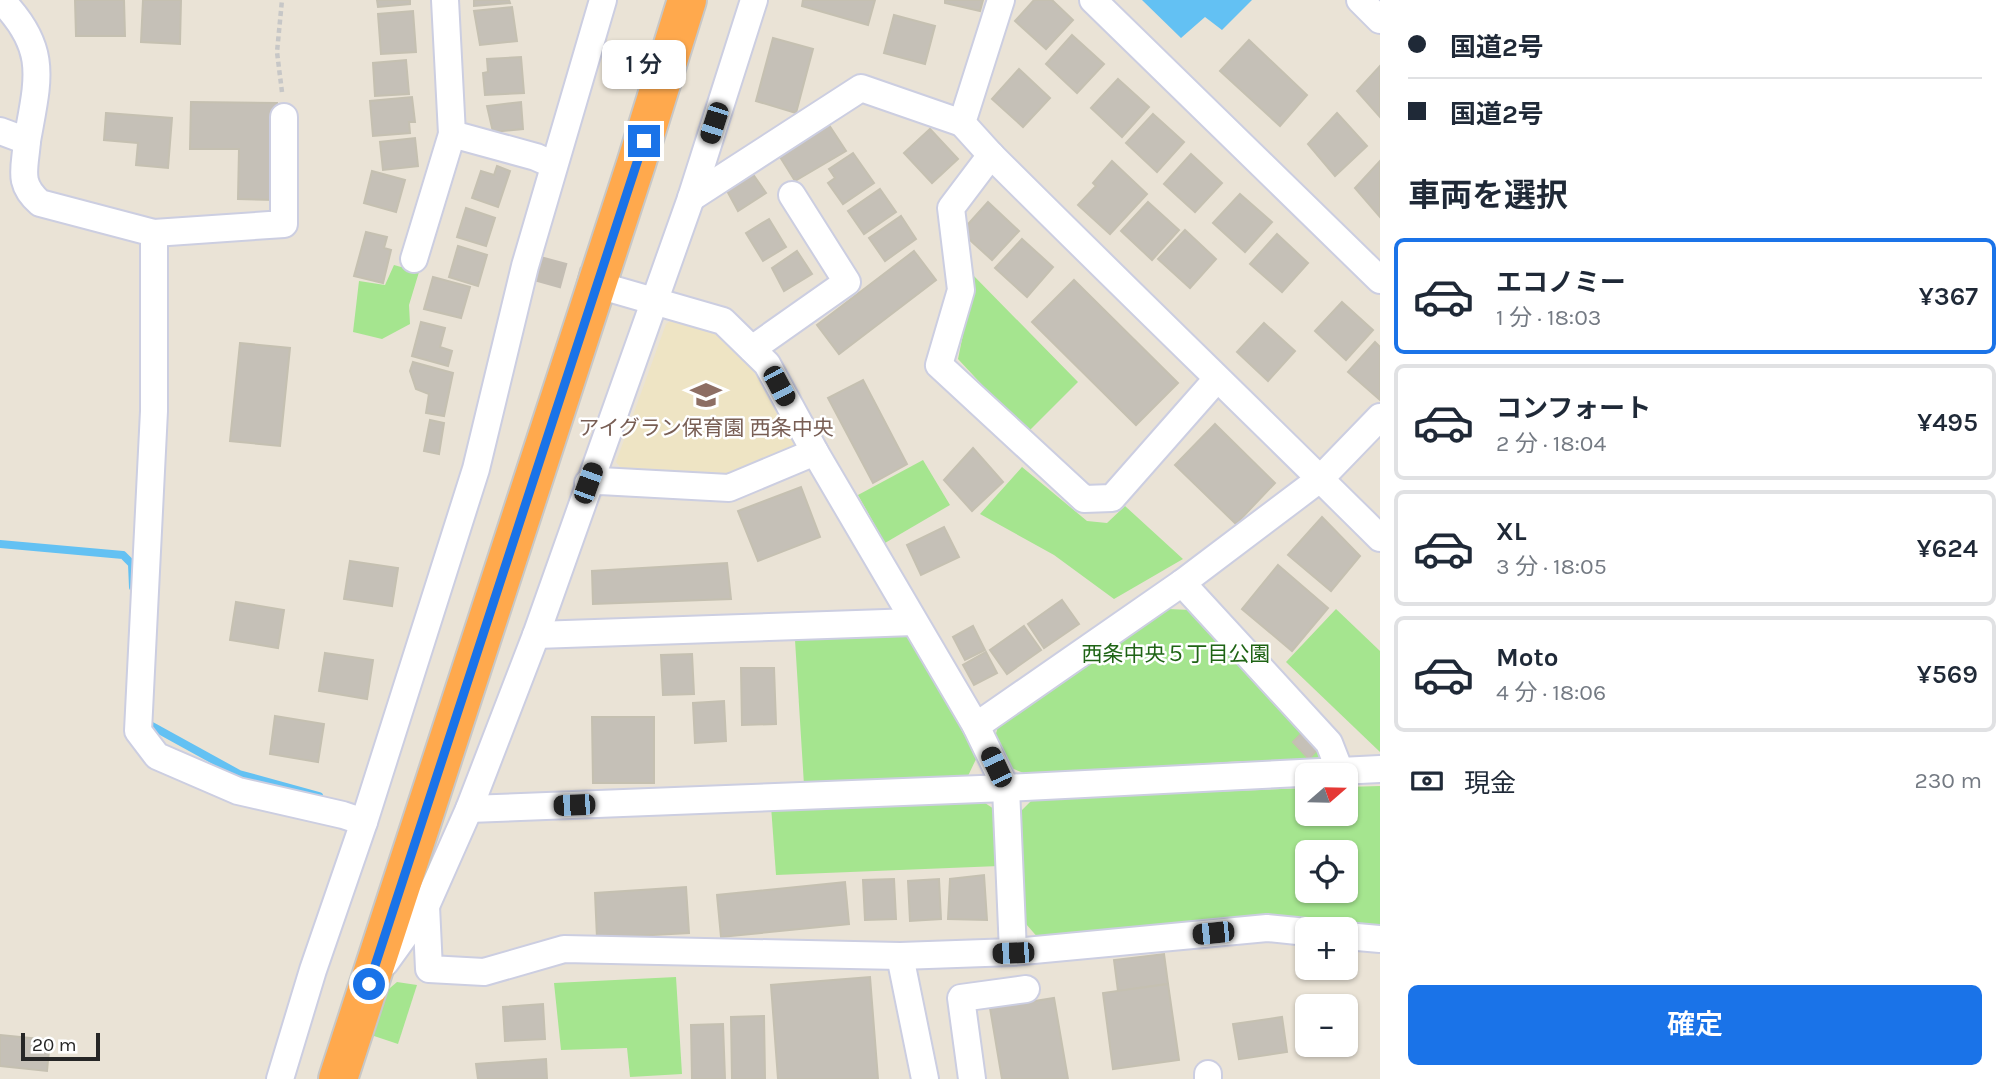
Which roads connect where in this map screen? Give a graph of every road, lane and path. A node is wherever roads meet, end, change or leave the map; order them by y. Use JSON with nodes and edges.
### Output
{"nodes":[{"id":1,"x":1,"y":0,"type":"edge"},
{"id":2,"x":282,"y":0,"type":"edge"},
{"id":3,"x":445,"y":0,"type":"edge"},
{"id":4,"x":603,"y":0,"type":"edge"},
{"id":5,"x":666,"y":0,"type":"edge"},
{"id":6,"x":687,"y":0,"type":"edge"},
{"id":7,"x":704,"y":0,"type":"edge"},
{"id":8,"x":754,"y":0,"type":"edge"},
{"id":9,"x":1001,"y":0,"type":"edge"},
{"id":10,"x":1093,"y":0,"type":"edge"},
{"id":11,"x":1360,"y":0,"type":"edge"},
{"id":12,"x":1380,"y":20,"type":"edge"},
{"id":13,"x":284,"y":117,"type":"joint"},
{"id":14,"x":962,"y":123,"type":"junction"},
{"id":15,"x":0,"y":131,"type":"edge"},
{"id":16,"x":452,"y":134,"type":"junction"},
{"id":17,"x":27,"y":141,"type":"junction"},
{"id":18,"x":991,"y":155,"type":"junction"},
{"id":19,"x":636,"y":164,"type":"junction"},
{"id":20,"x":554,"y":165,"type":"junction"},
{"id":21,"x":792,"y":195,"type":"dead end"},
{"id":22,"x":691,"y":198,"type":"junction"},
{"id":23,"x":154,"y":233,"type":"junction"},
{"id":24,"x":414,"y":259,"type":"dead end"},
{"id":25,"x":1380,"y":280,"type":"edge"},
{"id":26,"x":611,"y":289,"type":"tunnel mouth"},
{"id":27,"x":654,"y":300,"type":"junction"},
{"id":28,"x":752,"y":349,"type":"junction"},
{"id":29,"x":1216,"y":380,"type":"junction"},
{"id":30,"x":1380,"y":417,"type":"edge"},
{"id":31,"x":815,"y":452,"type":"junction"},
{"id":32,"x":1321,"y":478,"type":"junction"},
{"id":33,"x":588,"y":483,"type":"junction"},
{"id":34,"x":1380,"y":538,"type":"edge"},
{"id":35,"x":1182,"y":583,"type":"junction"},
{"id":36,"x":914,"y":622,"type":"junction"},
{"id":37,"x":536,"y":635,"type":"junction"},
{"id":38,"x":976,"y":726,"type":"junction"},
{"id":39,"x":1336,"y":763,"type":"edge"},
{"id":40,"x":1380,"y":769,"type":"edge"},
{"id":41,"x":1358,"y":770,"type":"edge"},
{"id":42,"x":1295,"y":773,"type":"edge"},
{"id":43,"x":1006,"y":788,"type":"junction"},
{"id":44,"x":469,"y":808,"type":"junction"},
{"id":45,"x":364,"y":822,"type":"junction"},
{"id":46,"x":426,"y":906,"type":"junction"},
{"id":47,"x":1295,"y":931,"type":"edge"},
{"id":48,"x":1358,"y":937,"type":"edge"},
{"id":49,"x":1380,"y":939,"type":"edge"},
{"id":50,"x":1013,"y":953,"type":"junction"},
{"id":51,"x":901,"y":956,"type":"junction"},
{"id":52,"x":369,"y":984,"type":"junction"},
{"id":53,"x":1026,"y":989,"type":"dead end"},
{"id":54,"x":280,"y":1079,"type":"edge"},
{"id":55,"x":338,"y":1079,"type":"edge"},
{"id":56,"x":925,"y":1079,"type":"edge"},
{"id":57,"x":972,"y":1079,"type":"edge"}],
"edges":[{"from":1,"to":17,"type":"street"},
{"from":2,"to":13,"type":"path"},
{"from":3,"to":16,"type":"street"},
{"from":4,"to":20,"type":"street"},
{"from":5,"to":19,"type":"highway"},
{"from":6,"to":19,"type":"highway"},
{"from":7,"to":19,"type":"highway"},
{"from":8,"to":22,"type":"street"},
{"from":9,"to":14,"type":"street"},
{"from":10,"to":25,"type":"street"},
{"from":11,"to":12,"type":"street"},
{"from":13,"to":23,"type":"street"},
{"from":14,"to":18,"type":"street"},
{"from":14,"to":22,"type":"street"},
{"from":15,"to":17,"type":"street"},
{"from":16,"to":20,"type":"street"},
{"from":16,"to":24,"type":"street"},
{"from":17,"to":23,"type":"street"},
{"from":18,"to":29,"type":"street"},
{"from":18,"to":29,"type":"street"},
{"from":19,"to":52,"type":"highway"},
{"from":20,"to":45,"type":"street"},
{"from":21,"to":28,"type":"street"},
{"from":22,"to":27,"type":"street"},
{"from":23,"to":45,"type":"street"},
{"from":26,"to":27,"type":"street"},
{"from":27,"to":28,"type":"street"},
{"from":27,"to":33,"type":"street"},
{"from":28,"to":31,"type":"street"},
{"from":29,"to":32,"type":"street"},
{"from":30,"to":32,"type":"street"},
{"from":31,"to":33,"type":"street"},
{"from":31,"to":36,"type":"street"},
{"from":32,"to":34,"type":"street"},
{"from":32,"to":35,"type":"street"},
{"from":33,"to":37,"type":"street"},
{"from":35,"to":38,"type":"street"},
{"from":35,"to":39,"type":"street"},
{"from":36,"to":37,"type":"street"},
{"from":36,"to":38,"type":"street"},
{"from":37,"to":44,"type":"street"},
{"from":38,"to":43,"type":"street"},
{"from":40,"to":41,"type":"street"},
{"from":42,"to":43,"type":"street"},
{"from":43,"to":44,"type":"street"},
{"from":43,"to":50,"type":"street"},
{"from":44,"to":46,"type":"street"},
{"from":45,"to":54,"type":"street"},
{"from":46,"to":51,"type":"street"},
{"from":46,"to":52,"type":"street"},
{"from":47,"to":50,"type":"street"},
{"from":48,"to":49,"type":"street"},
{"from":50,"to":51,"type":"street"},
{"from":51,"to":56,"type":"street"},
{"from":52,"to":55,"type":"highway"},
{"from":53,"to":57,"type":"street"}]}
